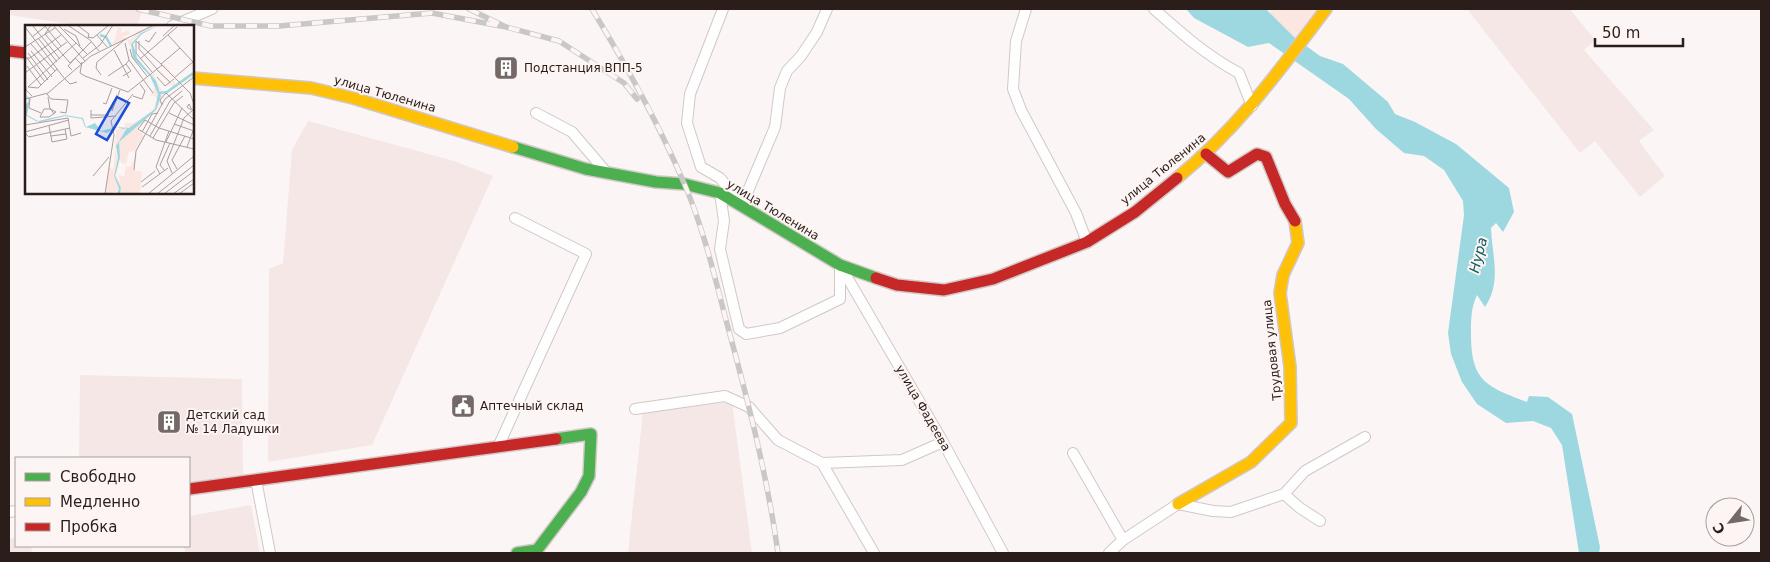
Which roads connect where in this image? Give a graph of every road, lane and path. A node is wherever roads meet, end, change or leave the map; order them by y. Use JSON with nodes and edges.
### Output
{"nodes":[{"id":1,"x":212,"y":9,"type":"edge"},
{"id":2,"x":723,"y":9,"type":"edge"},
{"id":3,"x":827,"y":9,"type":"edge"},
{"id":4,"x":1026,"y":9,"type":"edge"},
{"id":5,"x":1154,"y":9,"type":"edge"},
{"id":6,"x":1326,"y":9,"type":"edge"},
{"id":7,"x":174,"y":25,"type":"edge"},
{"id":8,"x":9,"y":51,"type":"edge"},
{"id":9,"x":25,"y":54,"type":"edge"},
{"id":10,"x":194,"y":78,"type":"edge"},
{"id":11,"x":1252,"y":106,"type":"junction"},
{"id":12,"x":536,"y":113,"type":"dead end"},
{"id":13,"x":1206,"y":154,"type":"junction"},
{"id":14,"x":607,"y":173,"type":"junction"},
{"id":15,"x":720,"y":193,"type":"junction"},
{"id":16,"x":742,"y":205,"type":"junction"},
{"id":17,"x":514,"y":218,"type":"dead end"},
{"id":18,"x":1087,"y":242,"type":"junction"},
{"id":19,"x":840,"y":265,"type":"junction"},
{"id":20,"x":635,"y":409,"type":"dead end"},
{"id":21,"x":1365,"y":438,"type":"dead end"},
{"id":22,"x":943,"y":442,"type":"junction"},
{"id":23,"x":498,"y":447,"type":"junction"},
{"id":24,"x":1074,"y":452,"type":"dead end"},
{"id":25,"x":822,"y":463,"type":"junction"},
{"id":26,"x":256,"y":480,"type":"junction"},
{"id":27,"x":190,"y":489,"type":"edge"},
{"id":28,"x":1284,"y":494,"type":"junction"},
{"id":29,"x":1178,"y":504,"type":"junction"},
{"id":30,"x":1320,"y":521,"type":"dead end"},
{"id":31,"x":1123,"y":540,"type":"junction"},
{"id":32,"x":270,"y":553,"type":"edge"},
{"id":33,"x":517,"y":553,"type":"edge"},
{"id":34,"x":874,"y":553,"type":"edge"},
{"id":35,"x":1003,"y":553,"type":"edge"},
{"id":36,"x":1109,"y":553,"type":"edge"}],
"edges":[{"from":1,"to":7,"type":"street"},
{"from":2,"to":16,"type":"street"},
{"from":3,"to":16,"type":"street"},
{"from":4,"to":18,"type":"street"},
{"from":5,"to":11,"type":"street"},
{"from":6,"to":11,"type":"street","name":"улица Тюленина"},
{"from":8,"to":9,"type":"street"},
{"from":10,"to":14,"type":"street","name":"улица Тюленина"},
{"from":11,"to":13,"type":"street","name":"улица Тюленина"},
{"from":12,"to":14,"type":"street"},
{"from":13,"to":18,"type":"street","name":"улица Тюленина"},
{"from":13,"to":29,"type":"street","name":"Трудовая улица"},
{"from":14,"to":15,"type":"street","name":"улица Тюленина"},
{"from":15,"to":16,"type":"street","name":"улица Тюленина"},
{"from":15,"to":19,"type":"street"},
{"from":16,"to":19,"type":"street","name":"улица Тюленина"},
{"from":17,"to":23,"type":"street"},
{"from":18,"to":19,"type":"street","name":"улица Тюленина"},
{"from":19,"to":22,"type":"street","name":"улица Фадеева"},
{"from":20,"to":25,"type":"street"},
{"from":21,"to":28,"type":"street"},
{"from":22,"to":25,"type":"street"},
{"from":22,"to":35,"type":"street","name":"улица Фадеева"},
{"from":23,"to":26,"type":"street"},
{"from":23,"to":33,"type":"street"},
{"from":24,"to":31,"type":"street"},
{"from":25,"to":34,"type":"street"},
{"from":26,"to":27,"type":"street"},
{"from":26,"to":32,"type":"street"},
{"from":28,"to":29,"type":"street"},
{"from":28,"to":30,"type":"street"},
{"from":29,"to":31,"type":"street","name":"Трудовая улица"},
{"from":31,"to":36,"type":"street","name":"Трудовая улица"}]}
